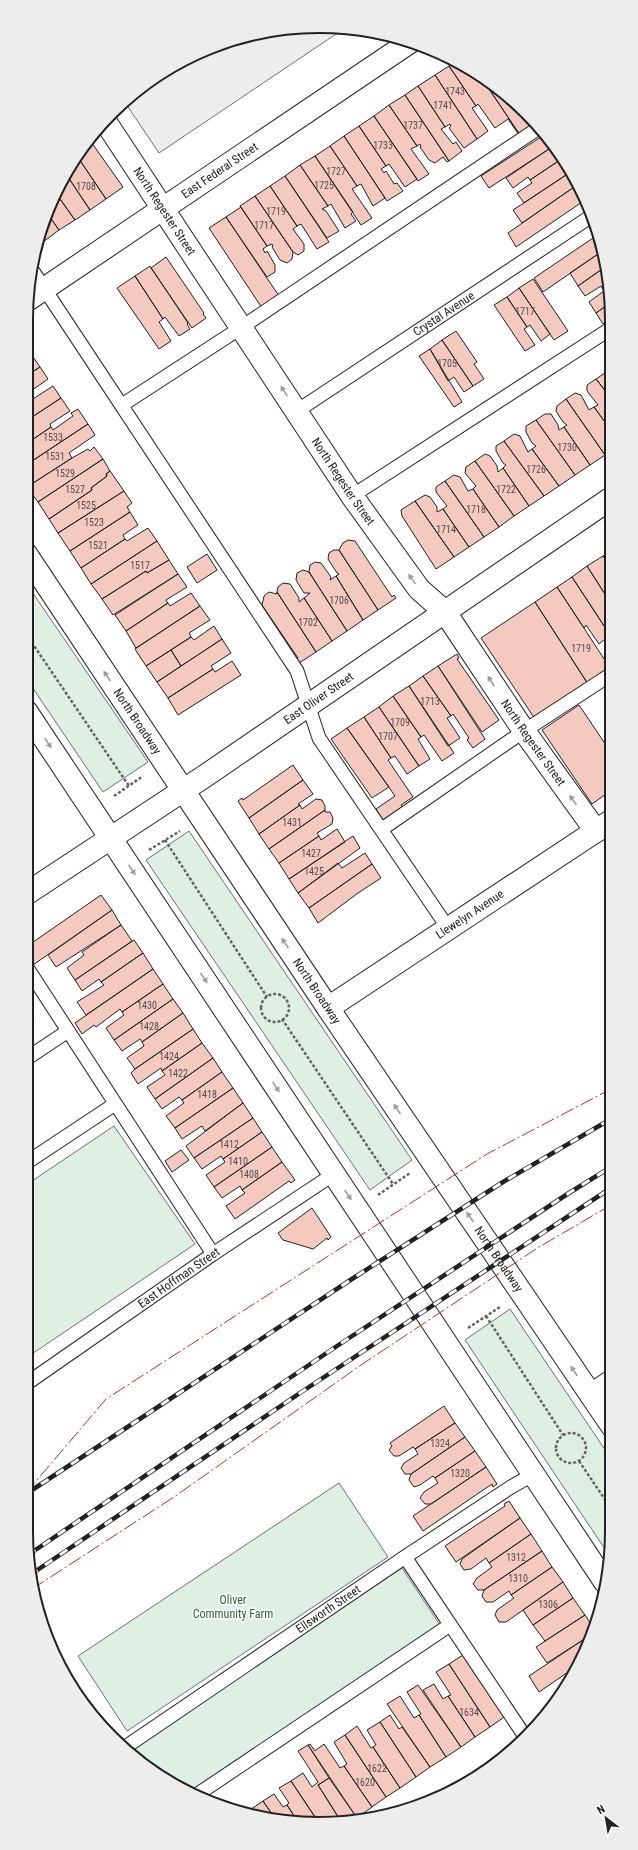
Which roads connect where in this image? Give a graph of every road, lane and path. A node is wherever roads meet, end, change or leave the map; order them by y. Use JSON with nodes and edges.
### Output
{"nodes":[{"id":1,"x":404,"y":46,"type":"edge"},
{"id":2,"x":108,"y":126,"type":"edge"},
{"id":3,"x":535,"y":131,"type":"edge"},
{"id":4,"x":164,"y":208,"type":"junction"},
{"id":5,"x":587,"y":219,"type":"edge"},
{"id":6,"x":35,"y":284,"type":"edge"},
{"id":7,"x":37,"y":294,"type":"edge"},
{"id":8,"x":242,"y":328,"type":"junction"},
{"id":9,"x":605,"y":332,"type":"edge"},
{"id":10,"x":122,"y":405,"type":"junction"},
{"id":11,"x":297,"y":410,"type":"junction"},
{"id":12,"x":352,"y":496,"type":"junction"},
{"id":13,"x":605,"y":502,"type":"edge"},
{"id":14,"x":33,"y":565,"type":"edge"},
{"id":15,"x":446,"y":612,"type":"junction"},
{"id":16,"x":33,"y":644,"type":"edge"},
{"id":17,"x":605,"y":678,"type":"edge"},
{"id":18,"x":307,"y":704,"type":"junction"},
{"id":19,"x":33,"y":721,"type":"edge"},
{"id":20,"x":524,"y":731,"type":"junction"},
{"id":21,"x":146,"y":775,"type":"dead end"},
{"id":22,"x":129,"y":786,"type":"junction"},
{"id":23,"x":183,"y":790,"type":"junction"},
{"id":24,"x":111,"y":798,"type":"dead end"},
{"id":25,"x":603,"y":826,"type":"edge"},
{"id":26,"x":182,"y":830,"type":"dead end"},
{"id":27,"x":382,"y":830,"type":"junction"},
{"id":28,"x":111,"y":838,"type":"junction"},
{"id":29,"x":165,"y":840,"type":"junction"},
{"id":30,"x":143,"y":853,"type":"dead end"},
{"id":31,"x":33,"y":889,"type":"edge"},
{"id":32,"x":448,"y":928,"type":"junction"},
{"id":33,"x":33,"y":977,"type":"edge"},
{"id":34,"x":267,"y":997,"type":"junction"},
{"id":35,"x":328,"y":1008,"type":"junction"},
{"id":36,"x":282,"y":1019,"type":"junction"},
{"id":37,"x":68,"y":1031,"type":"junction"},
{"id":38,"x":33,"y":1054,"type":"edge"},
{"id":39,"x":114,"y":1104,"type":"junction"},
{"id":40,"x":33,"y":1158,"type":"edge"},
{"id":41,"x":412,"y":1172,"type":"dead end"},
{"id":42,"x":334,"y":1174,"type":"junction"},
{"id":43,"x":394,"y":1184,"type":"junction"},
{"id":44,"x":375,"y":1196,"type":"dead end"},
{"id":45,"x":214,"y":1254,"type":"junction"},
{"id":46,"x":502,"y":1306,"type":"dead end"},
{"id":47,"x":486,"y":1316,"type":"junction"},
{"id":48,"x":467,"y":1329,"type":"dead end"},
{"id":49,"x":33,"y":1379,"type":"edge"},
{"id":50,"x":605,"y":1386,"type":"edge"},
{"id":51,"x":591,"y":1395,"type":"junction"},
{"id":52,"x":605,"y":1416,"type":"edge"},
{"id":53,"x":563,"y":1435,"type":"junction"},
{"id":54,"x":579,"y":1461,"type":"junction"},
{"id":55,"x":534,"y":1474,"type":"junction"},
{"id":56,"x":605,"y":1500,"type":"edge"},
{"id":57,"x":405,"y":1557,"type":"junction"},
{"id":58,"x":602,"y":1577,"type":"edge"},
{"id":59,"x":450,"y":1625,"type":"junction"},
{"id":60,"x":522,"y":1732,"type":"edge"},
{"id":61,"x":129,"y":1745,"type":"edge"},
{"id":62,"x":202,"y":1792,"type":"edge"}],
"edges":[{"from":1,"to":4,"type":"street","name":"East Federal Street"},
{"from":2,"to":4,"type":"street","name":"North Regester Street"},
{"from":3,"to":8,"type":"lane"},
{"from":4,"to":7,"type":"street","name":"East Federal Street"},
{"from":4,"to":8,"type":"street","name":"North Regester Street"},
{"from":5,"to":11,"type":"lane","name":"Crystal Avenue"},
{"from":6,"to":7,"type":"lane"},
{"from":7,"to":10,"type":"lane"},
{"from":8,"to":10,"type":"lane"},
{"from":11,"to":8,"type":"street","name":"North Regester Street","one_way":true},
{"from":9,"to":12,"type":"lane"},
{"from":10,"to":18,"type":"lane"},
{"from":11,"to":12,"type":"street","name":"North Regester Street"},
{"from":15,"to":12,"type":"street","name":"North Regester Street","one_way":true},
{"from":13,"to":15,"type":"street","name":"East Oliver Street"},
{"from":23,"to":14,"type":"street","name":"North Broadway","one_way":true},
{"from":15,"to":18,"type":"street","name":"East Oliver Street"},
{"from":20,"to":15,"type":"street","name":"North Regester Street","one_way":true},
{"from":16,"to":22,"type":"path"},
{"from":17,"to":20,"type":"lane"},
{"from":18,"to":23,"type":"street","name":"East Oliver Street"},
{"from":18,"to":27,"type":"lane"},
{"from":19,"to":28,"type":"street","one_way":true},
{"from":25,"to":20,"type":"street","name":"North Regester Street","one_way":true},
{"from":20,"to":27,"type":"lane"},
{"from":21,"to":22,"type":"path"},
{"from":22,"to":24,"type":"path"},
{"from":23,"to":28,"type":"street","name":"East Oliver Street"},
{"from":35,"to":23,"type":"street","name":"North Broadway","one_way":true},
{"from":25,"to":32,"type":"street","name":"Llewelyn Avenue"},
{"from":26,"to":29,"type":"path"},
{"from":27,"to":32,"type":"lane"},
{"from":28,"to":31,"type":"street","name":"East Oliver Street"},
{"from":28,"to":42,"type":"street","one_way":true},
{"from":29,"to":30,"type":"path"},
{"from":29,"to":34,"type":"path"},
{"from":32,"to":35,"type":"street","name":"Llewelyn Avenue"},
{"from":33,"to":37,"type":"lane"},
{"from":34,"to":36,"type":"path"},
{"from":34,"to":36,"type":"path"},
{"from":51,"to":35,"type":"street","name":"North Broadway","one_way":true},
{"from":36,"to":43,"type":"path"},
{"from":37,"to":38,"type":"lane"},
{"from":37,"to":39,"type":"lane"},
{"from":39,"to":40,"type":"lane"},
{"from":39,"to":45,"type":"lane"},
{"from":41,"to":43,"type":"path"},
{"from":42,"to":45,"type":"lane","name":"East Hoffman Street"},
{"from":42,"to":55,"type":"street","one_way":true},
{"from":43,"to":44,"type":"path"},
{"from":45,"to":49,"type":"lane","name":"East Hoffman Street"},
{"from":46,"to":47,"type":"path"},
{"from":47,"to":48,"type":"path"},
{"from":47,"to":53,"type":"path"},
{"from":50,"to":51,"type":"street"},
{"from":51,"to":52,"type":"street","name":"North Broadway"},
{"from":53,"to":54,"type":"path"},
{"from":53,"to":54,"type":"path"},
{"from":54,"to":56,"type":"path"},
{"from":55,"to":57,"type":"lane","name":"Ellsworth Street"},
{"from":55,"to":58,"type":"street"},
{"from":57,"to":59,"type":"lane"},
{"from":57,"to":61,"type":"lane","name":"Ellsworth Street"},
{"from":59,"to":60,"type":"lane"},
{"from":59,"to":62,"type":"lane"}]}
